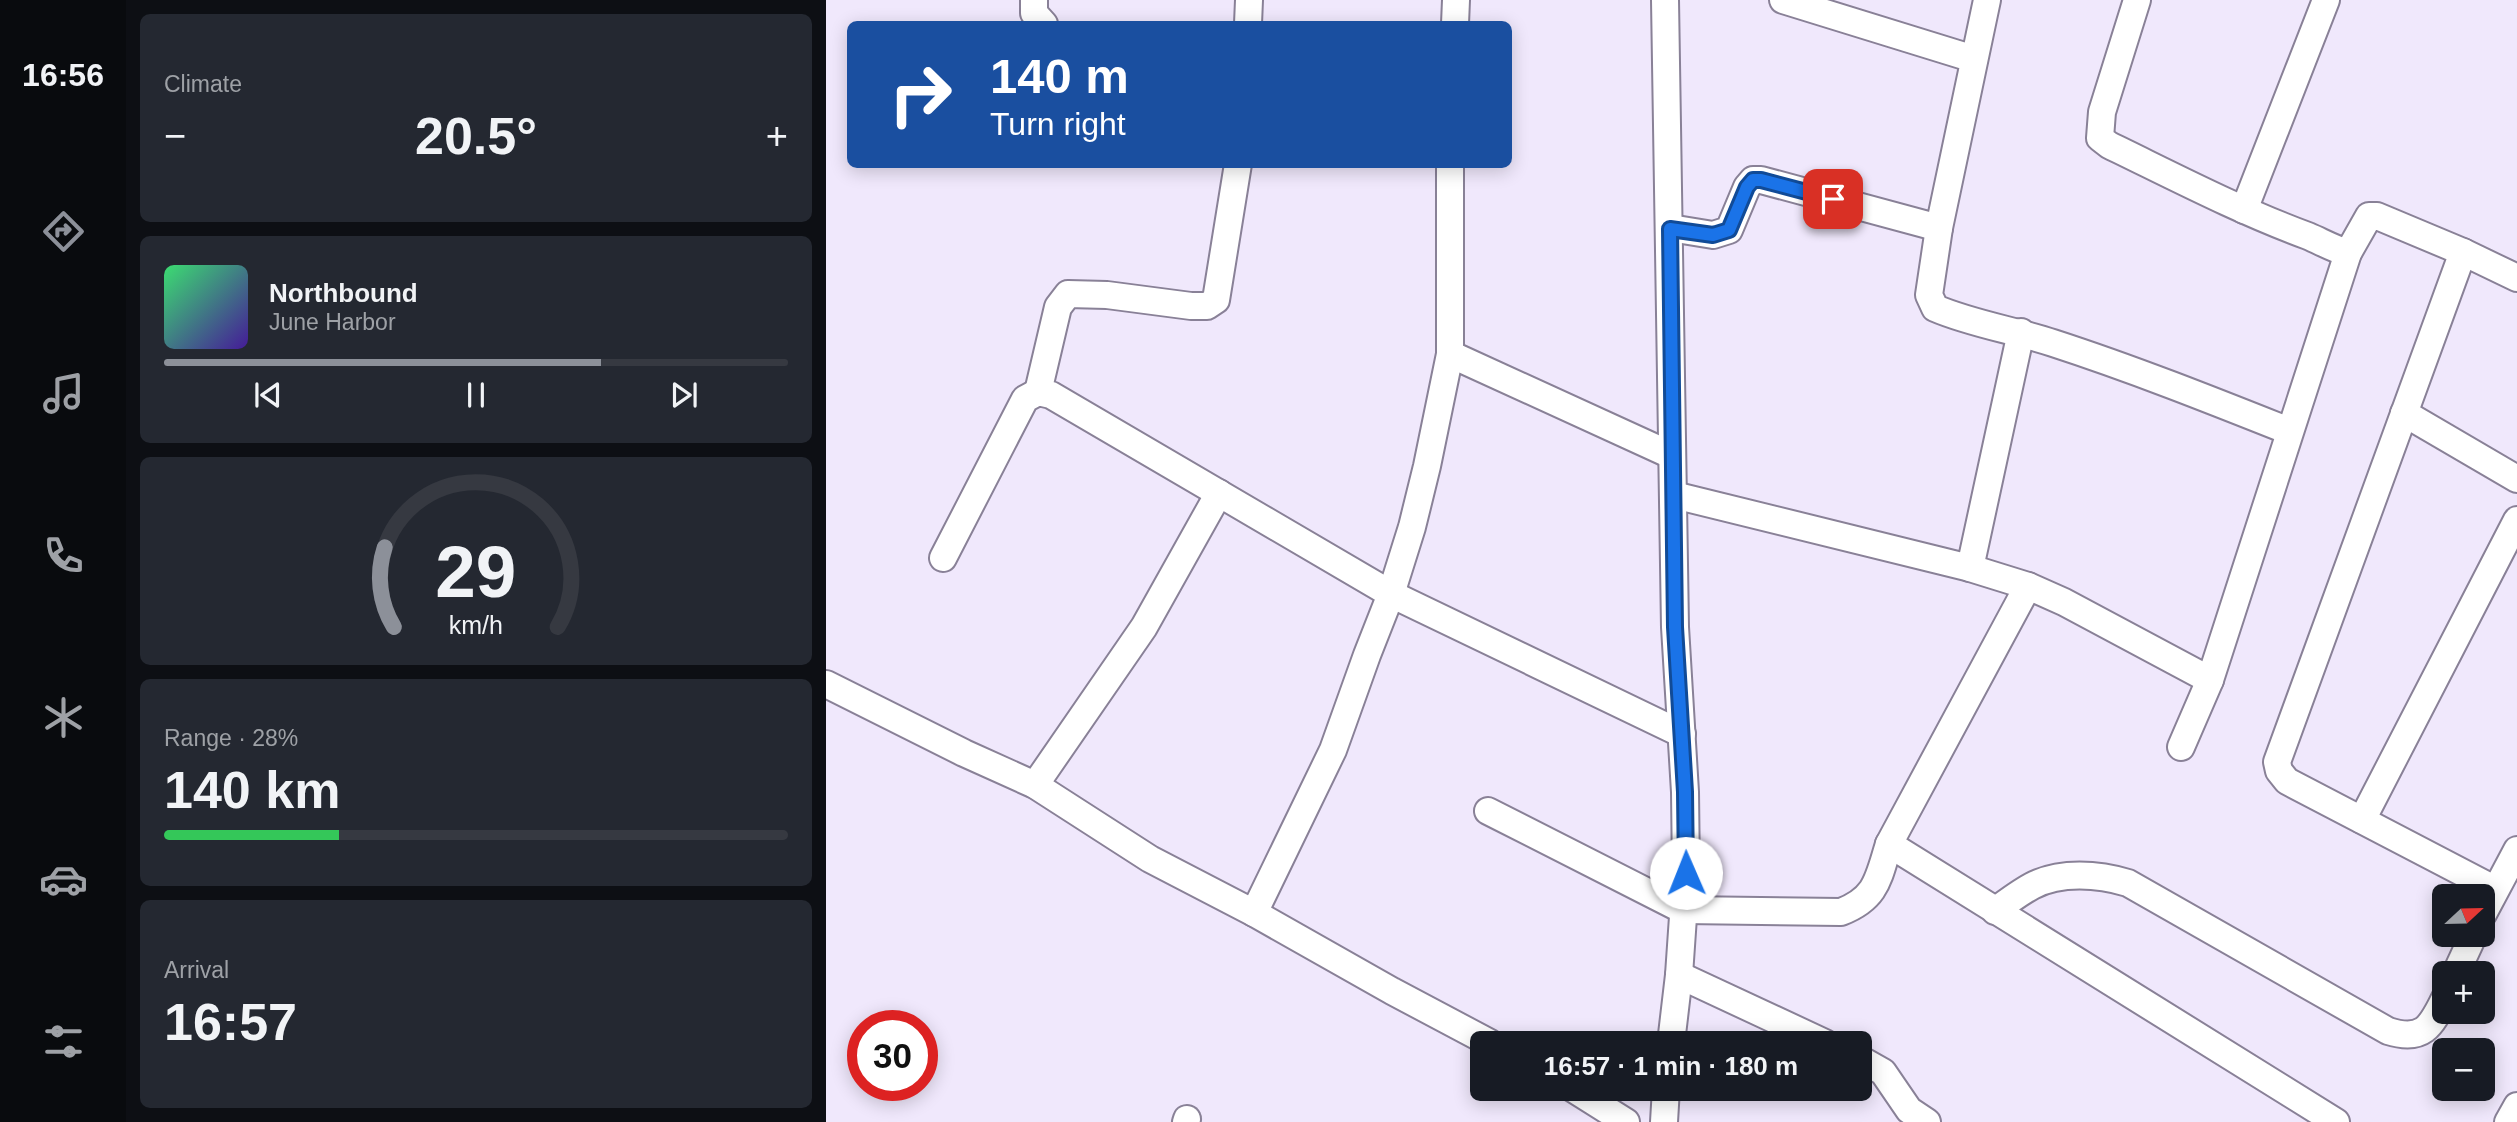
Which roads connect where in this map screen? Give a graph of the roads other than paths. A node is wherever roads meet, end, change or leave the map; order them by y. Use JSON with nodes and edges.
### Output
{"nodes":[{"id":1,"x":1034,"y":0,"type":"edge"},
{"id":2,"x":1249,"y":0,"type":"edge"},
{"id":3,"x":1456,"y":0,"type":"edge"},
{"id":4,"x":1665,"y":0,"type":"edge"},
{"id":5,"x":1783,"y":0,"type":"edge"},
{"id":6,"x":1987,"y":0,"type":"edge"},
{"id":7,"x":2137,"y":0,"type":"edge"},
{"id":8,"x":2326,"y":0,"type":"edge"},
{"id":9,"x":1041,"y":21,"type":"edge"},
{"id":10,"x":1248,"y":21,"type":"edge"},
{"id":11,"x":1455,"y":21,"type":"edge"},
{"id":12,"x":1973,"y":59,"type":"junction"},
{"id":13,"x":1237,"y":168,"type":"edge"},
{"id":14,"x":1450,"y":168,"type":"edge"},
{"id":15,"x":2244,"y":210,"type":"junction"},
{"id":16,"x":1939,"y":228,"type":"junction"},
{"id":17,"x":1670,"y":229,"type":"junction"},
{"id":18,"x":2463,"y":252,"type":"junction"},
{"id":19,"x":2348,"y":253,"type":"junction"},
{"id":20,"x":2517,"y":278,"type":"edge"},
{"id":21,"x":2021,"y":332,"type":"junction"},
{"id":22,"x":1450,"y":354,"type":"junction"},
{"id":23,"x":1038,"y":392,"type":"junction"},
{"id":24,"x":2404,"y":413,"type":"junction"},
{"id":25,"x":2289,"y":431,"type":"junction"},
{"id":26,"x":1671,"y":455,"type":"junction"},
{"id":27,"x":2517,"y":479,"type":"edge"},
{"id":28,"x":1219,"y":493,"type":"junction"},
{"id":29,"x":1674,"y":495,"type":"junction"},
{"id":30,"x":2517,"y":520,"type":"edge"},
{"id":31,"x":943,"y":558,"type":"dead end"},
{"id":32,"x":1970,"y":568,"type":"junction"},
{"id":33,"x":2028,"y":586,"type":"junction"},
{"id":34,"x":1391,"y":594,"type":"junction"},
{"id":35,"x":2210,"y":680,"type":"junction"},
{"id":36,"x":826,"y":684,"type":"edge"},
{"id":37,"x":1682,"y":734,"type":"junction"},
{"id":38,"x":2181,"y":747,"type":"dead end"},
{"id":39,"x":1035,"y":785,"type":"junction"},
{"id":40,"x":1488,"y":811,"type":"dead end"},
{"id":41,"x":2362,"y":820,"type":"junction"},
{"id":42,"x":1889,"y":844,"type":"junction"},
{"id":43,"x":2517,"y":850,"type":"edge"},
{"id":44,"x":2483,"y":884,"type":"edge"},
{"id":45,"x":2496,"y":887,"type":"edge"},
{"id":46,"x":1683,"y":910,"type":"junction"},
{"id":47,"x":1996,"y":911,"type":"junction"},
{"id":48,"x":1254,"y":913,"type":"junction"},
{"id":49,"x":1679,"y":975,"type":"junction"},
{"id":50,"x":2432,"y":1023,"type":"edge"},
{"id":51,"x":1672,"y":1031,"type":"edge"},
{"id":52,"x":1799,"y":1031,"type":"edge"},
{"id":53,"x":1470,"y":1032,"type":"edge"},
{"id":54,"x":1872,"y":1066,"type":"edge"},
{"id":55,"x":1593,"y":1101,"type":"edge"},
{"id":56,"x":1665,"y":1101,"type":"edge"},
{"id":57,"x":2517,"y":1106,"type":"edge"},
{"id":58,"x":1626,"y":1122,"type":"edge"},
{"id":59,"x":1664,"y":1122,"type":"edge"},
{"id":60,"x":1927,"y":1122,"type":"edge"},
{"id":61,"x":2336,"y":1122,"type":"edge"},
{"id":62,"x":2508,"y":1122,"type":"edge"}],
"edges":[{"from":1,"to":9,"type":"street"},
{"from":2,"to":10,"type":"street"},
{"from":3,"to":11,"type":"street"},
{"from":4,"to":17,"type":"street"},
{"from":5,"to":12,"type":"street"},
{"from":6,"to":12,"type":"street"},
{"from":7,"to":15,"type":"street"},
{"from":8,"to":15,"type":"street"},
{"from":12,"to":16,"type":"street"},
{"from":13,"to":23,"type":"street"},
{"from":14,"to":22,"type":"street"},
{"from":15,"to":19,"type":"street"},
{"from":16,"to":17,"type":"street"},
{"from":16,"to":21,"type":"street"},
{"from":17,"to":26,"type":"street"},
{"from":18,"to":19,"type":"street"},
{"from":18,"to":20,"type":"street"},
{"from":18,"to":24,"type":"street"},
{"from":19,"to":25,"type":"street"},
{"from":21,"to":25,"type":"street"},
{"from":21,"to":32,"type":"street"},
{"from":22,"to":26,"type":"street"},
{"from":22,"to":34,"type":"street"},
{"from":23,"to":28,"type":"street"},
{"from":23,"to":31,"type":"street"},
{"from":24,"to":27,"type":"street"},
{"from":24,"to":41,"type":"street"},
{"from":25,"to":35,"type":"street"},
{"from":26,"to":29,"type":"street"},
{"from":28,"to":34,"type":"street"},
{"from":28,"to":39,"type":"street"},
{"from":29,"to":32,"type":"street"},
{"from":29,"to":37,"type":"street"},
{"from":30,"to":41,"type":"street"},
{"from":32,"to":33,"type":"street"},
{"from":33,"to":35,"type":"street"},
{"from":33,"to":42,"type":"street"},
{"from":34,"to":37,"type":"street"},
{"from":34,"to":48,"type":"street"},
{"from":35,"to":38,"type":"street"},
{"from":36,"to":39,"type":"street"},
{"from":37,"to":46,"type":"street"},
{"from":39,"to":48,"type":"street"},
{"from":40,"to":46,"type":"street"},
{"from":41,"to":44,"type":"street"},
{"from":42,"to":46,"type":"street"},
{"from":42,"to":47,"type":"street"},
{"from":43,"to":45,"type":"street"},
{"from":46,"to":49,"type":"street"},
{"from":47,"to":50,"type":"street"},
{"from":47,"to":61,"type":"street"},
{"from":48,"to":53,"type":"street"},
{"from":49,"to":51,"type":"street"},
{"from":49,"to":52,"type":"street"},
{"from":54,"to":60,"type":"street"},
{"from":55,"to":58,"type":"street"},
{"from":56,"to":59,"type":"street"},
{"from":57,"to":62,"type":"street"}]}
